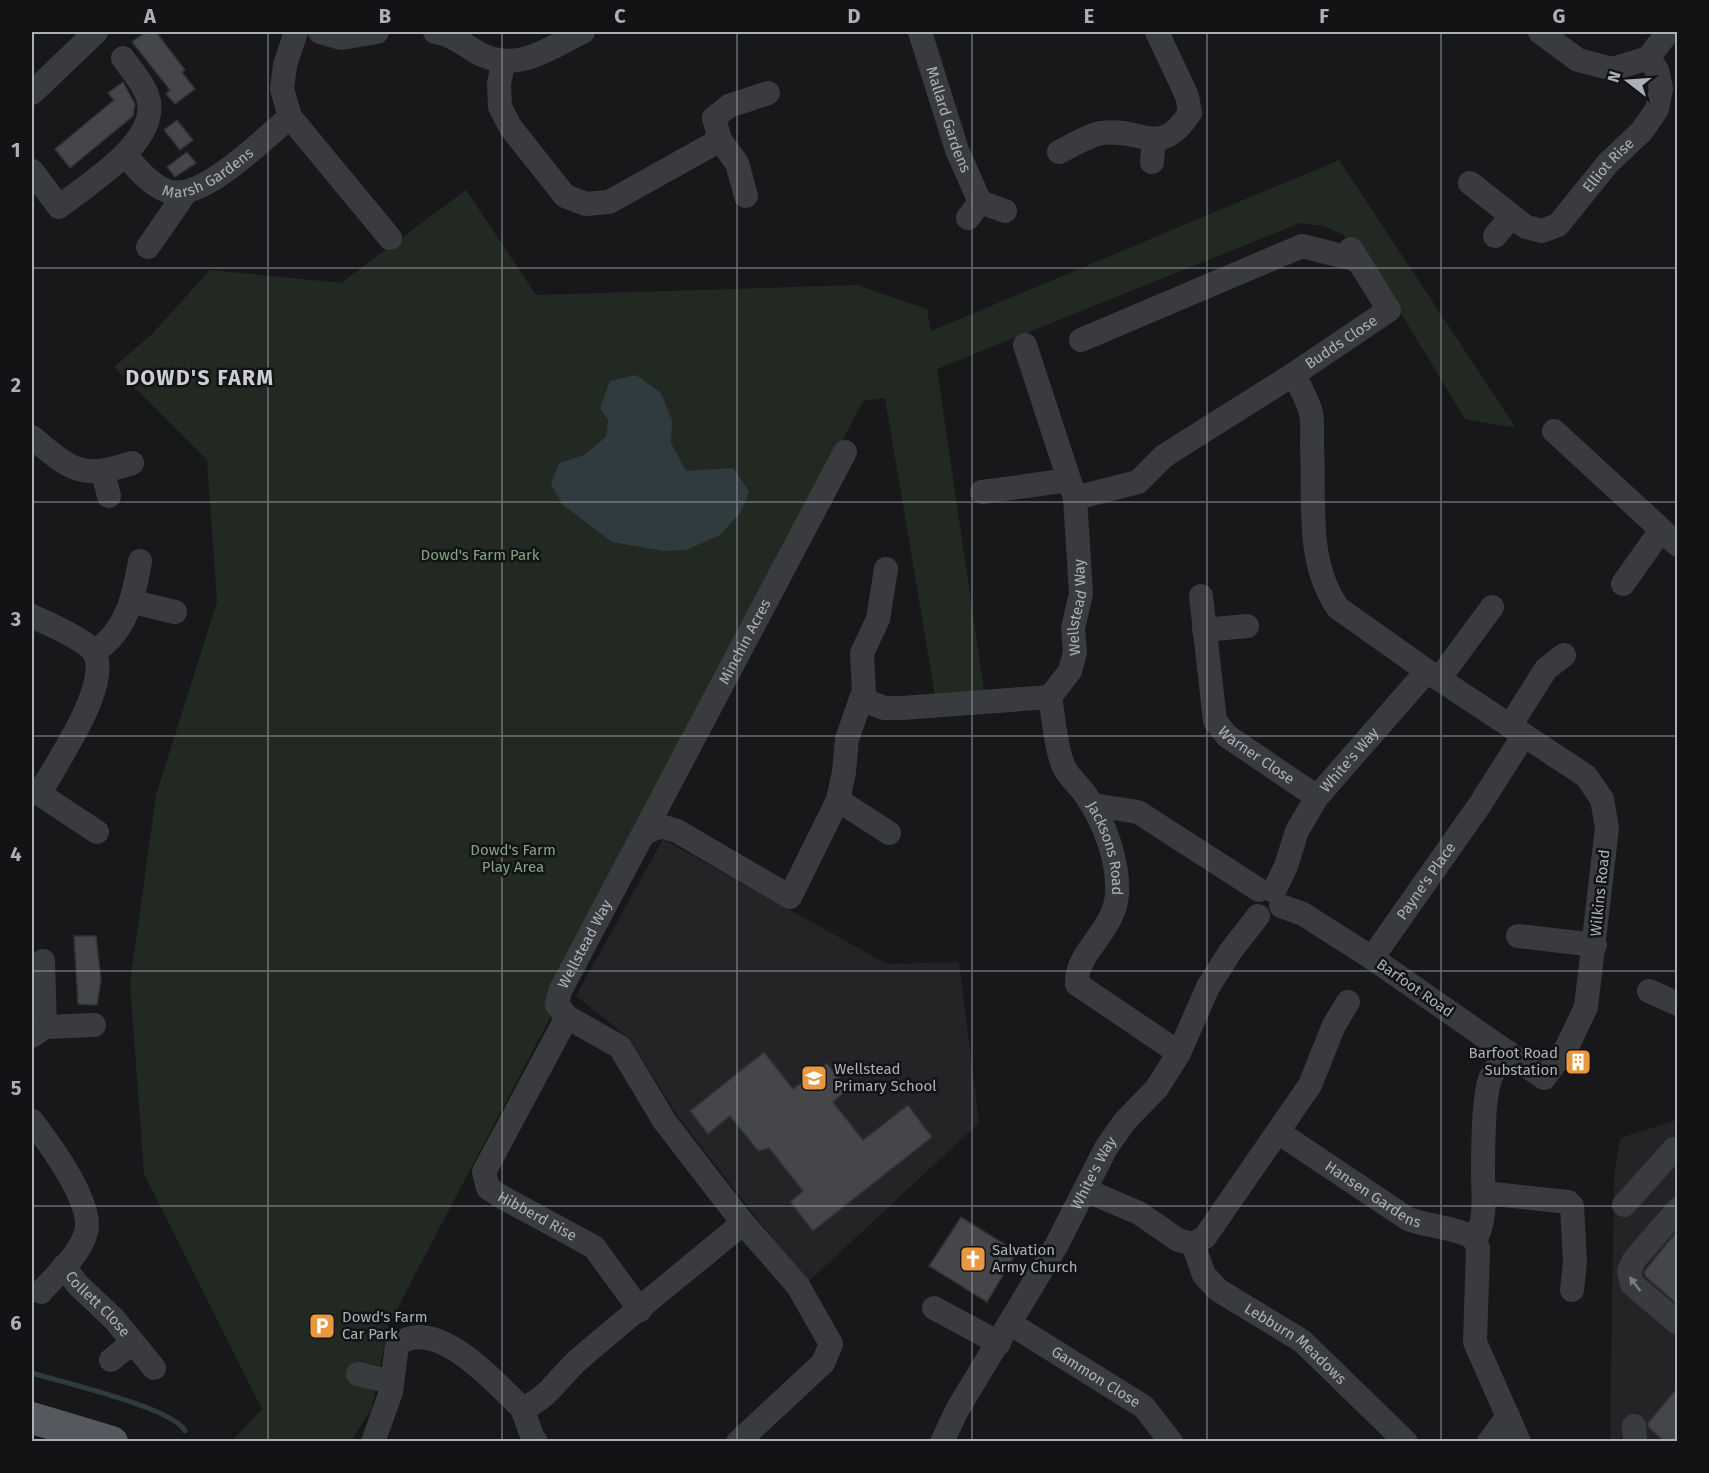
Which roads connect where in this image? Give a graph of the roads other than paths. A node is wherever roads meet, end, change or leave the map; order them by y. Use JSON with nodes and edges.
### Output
{"nodes":[{"id":1,"x":96,"y":32,"type":"edge"},
{"id":2,"x":296,"y":32,"type":"edge"},
{"id":3,"x":320,"y":32,"type":"edge"},
{"id":4,"x":377,"y":32,"type":"edge"},
{"id":5,"x":435,"y":32,"type":"edge"},
{"id":6,"x":583,"y":32,"type":"edge"},
{"id":7,"x":1157,"y":32,"type":"edge"},
{"id":8,"x":1540,"y":32,"type":"edge"},
{"id":9,"x":1668,"y":32,"type":"edge"},
{"id":10,"x":924,"y":33,"type":"edge"},
{"id":11,"x":123,"y":58,"type":"dead end"},
{"id":12,"x":1648,"y":58,"type":"junction"},
{"id":13,"x":503,"y":63,"type":"junction"},
{"id":14,"x":32,"y":93,"type":"edge"},
{"id":15,"x":768,"y":93,"type":"dead end"},
{"id":16,"x":290,"y":117,"type":"junction"},
{"id":17,"x":717,"y":129,"type":"junction"},
{"id":18,"x":1059,"y":152,"type":"dead end"},
{"id":19,"x":125,"y":155,"type":"junction"},
{"id":20,"x":32,"y":171,"type":"edge"},
{"id":21,"x":1470,"y":183,"type":"dead end"},
{"id":22,"x":186,"y":192,"type":"junction"},
{"id":23,"x":746,"y":196,"type":"dead end"},
{"id":24,"x":1005,"y":211,"type":"dead end"},
{"id":25,"x":1511,"y":217,"type":"junction"},
{"id":26,"x":1495,"y":236,"type":"dead end"},
{"id":27,"x":393,"y":238,"type":"dead end"},
{"id":28,"x":148,"y":247,"type":"dead end"},
{"id":29,"x":1081,"y":340,"type":"dead end"},
{"id":30,"x":1025,"y":345,"type":"dead end"},
{"id":31,"x":1294,"y":374,"type":"junction"},
{"id":32,"x":1554,"y":431,"type":"dead end"},
{"id":33,"x":32,"y":437,"type":"edge"},
{"id":34,"x":845,"y":452,"type":"dead end"},
{"id":35,"x":132,"y":464,"type":"dead end"},
{"id":36,"x":103,"y":473,"type":"junction"},
{"id":37,"x":1072,"y":489,"type":"junction"},
{"id":38,"x":982,"y":492,"type":"dead end"},
{"id":39,"x":109,"y":496,"type":"dead end"},
{"id":40,"x":1669,"y":538,"type":"edge"},
{"id":41,"x":140,"y":561,"type":"dead end"},
{"id":42,"x":886,"y":569,"type":"dead end"},
{"id":43,"x":1623,"y":584,"type":"dead end"},
{"id":44,"x":1201,"y":596,"type":"dead end"},
{"id":45,"x":133,"y":602,"type":"junction"},
{"id":46,"x":1492,"y":608,"type":"dead end"},
{"id":47,"x":175,"y":612,"type":"dead end"},
{"id":48,"x":32,"y":616,"type":"edge"},
{"id":49,"x":1247,"y":626,"type":"dead end"},
{"id":50,"x":1204,"y":630,"type":"junction"},
{"id":51,"x":94,"y":652,"type":"junction"},
{"id":52,"x":1564,"y":655,"type":"dead end"},
{"id":53,"x":1433,"y":675,"type":"junction"},
{"id":54,"x":1050,"y":697,"type":"junction"},
{"id":55,"x":861,"y":699,"type":"junction"},
{"id":56,"x":1517,"y":731,"type":"junction"},
{"id":57,"x":36,"y":791,"type":"edge"},
{"id":58,"x":1317,"y":797,"type":"junction"},
{"id":59,"x":838,"y":800,"type":"junction"},
{"id":60,"x":1093,"y":805,"type":"junction"},
{"id":61,"x":97,"y":832,"type":"dead end"},
{"id":62,"x":647,"y":832,"type":"junction"},
{"id":63,"x":889,"y":833,"type":"dead end"},
{"id":64,"x":1271,"y":896,"type":"junction"},
{"id":65,"x":1518,"y":936,"type":"dead end"},
{"id":66,"x":1594,"y":945,"type":"junction"},
{"id":67,"x":1372,"y":958,"type":"junction"},
{"id":68,"x":43,"y":961,"type":"dead end"},
{"id":69,"x":1649,"y":991,"type":"dead end"},
{"id":70,"x":1348,"y":1002,"type":"dead end"},
{"id":71,"x":1677,"y":1004,"type":"edge"},
{"id":72,"x":567,"y":1017,"type":"junction"},
{"id":73,"x":94,"y":1025,"type":"dead end"},
{"id":74,"x":38,"y":1031,"type":"edge"},
{"id":75,"x":1508,"y":1052,"type":"junction"},
{"id":76,"x":1179,"y":1053,"type":"junction"},
{"id":77,"x":1544,"y":1078,"type":"joint"},
{"id":78,"x":32,"y":1121,"type":"edge"},
{"id":79,"x":1278,"y":1132,"type":"junction"},
{"id":80,"x":1677,"y":1152,"type":"edge"},
{"id":81,"x":1085,"y":1190,"type":"junction"},
{"id":82,"x":1485,"y":1193,"type":"junction"},
{"id":83,"x":1624,"y":1205,"type":"dead end"},
{"id":84,"x":1677,"y":1209,"type":"edge"},
{"id":85,"x":743,"y":1223,"type":"junction"},
{"id":86,"x":1475,"y":1240,"type":"junction"},
{"id":87,"x":1193,"y":1244,"type":"junction"},
{"id":88,"x":64,"y":1266,"type":"junction"},
{"id":89,"x":1572,"y":1290,"type":"dead end"},
{"id":90,"x":41,"y":1292,"type":"dead end"},
{"id":91,"x":934,"y":1308,"type":"dead end"},
{"id":92,"x":640,"y":1310,"type":"junction"},
{"id":93,"x":1677,"y":1323,"type":"edge"},
{"id":94,"x":1005,"y":1333,"type":"junction"},
{"id":95,"x":132,"y":1343,"type":"junction"},
{"id":96,"x":111,"y":1360,"type":"dead end"},
{"id":97,"x":154,"y":1368,"type":"dead end"},
{"id":98,"x":358,"y":1374,"type":"dead end"},
{"id":99,"x":392,"y":1382,"type":"junction"},
{"id":100,"x":522,"y":1408,"type":"junction"},
{"id":101,"x":1508,"y":1416,"type":"junction"},
{"id":102,"x":32,"y":1418,"type":"edge"},
{"id":103,"x":112,"y":1442,"type":"edge"},
{"id":104,"x":373,"y":1442,"type":"edge"},
{"id":105,"x":536,"y":1442,"type":"edge"},
{"id":106,"x":738,"y":1442,"type":"edge"},
{"id":107,"x":942,"y":1442,"type":"edge"},
{"id":108,"x":1171,"y":1442,"type":"edge"},
{"id":109,"x":1406,"y":1442,"type":"edge"},
{"id":110,"x":1489,"y":1442,"type":"edge"},
{"id":111,"x":1519,"y":1442,"type":"edge"}],
"edges":[{"from":1,"to":14,"type":"street"},
{"from":2,"to":16,"type":"street"},
{"from":3,"to":4,"type":"street"},
{"from":5,"to":13,"type":"street"},
{"from":6,"to":13,"type":"street"},
{"from":7,"to":18,"type":"street"},
{"from":8,"to":12,"type":"street"},
{"from":9,"to":12,"type":"street"},
{"from":10,"to":24,"type":"street","name":"Mallard Gardens"},
{"from":11,"to":19,"type":"street"},
{"from":12,"to":25,"type":"street","name":"Elliot Rise"},
{"from":13,"to":17,"type":"street"},
{"from":15,"to":17,"type":"street"},
{"from":16,"to":22,"type":"street","name":"Marsh Gardens"},
{"from":16,"to":27,"type":"street"},
{"from":17,"to":23,"type":"street"},
{"from":19,"to":20,"type":"street"},
{"from":19,"to":22,"type":"street","name":"Marsh Gardens"},
{"from":21,"to":25,"type":"street","name":"Elliot Rise"},
{"from":22,"to":28,"type":"street"},
{"from":25,"to":26,"type":"street"},
{"from":29,"to":31,"type":"street","name":"Budds Close"},
{"from":30,"to":37,"type":"street","name":"Wellstead Way"},
{"from":31,"to":37,"type":"street"},
{"from":31,"to":53,"type":"street"},
{"from":32,"to":40,"type":"street"},
{"from":33,"to":36,"type":"street"},
{"from":34,"to":62,"type":"street","name":"Minchin Acres"},
{"from":35,"to":36,"type":"street"},
{"from":36,"to":39,"type":"street"},
{"from":37,"to":38,"type":"street"},
{"from":37,"to":54,"type":"street","name":"Wellstead Way"},
{"from":40,"to":43,"type":"street"},
{"from":41,"to":45,"type":"street"},
{"from":42,"to":55,"type":"street"},
{"from":44,"to":50,"type":"street","name":"Warner Close"},
{"from":45,"to":47,"type":"street"},
{"from":45,"to":51,"type":"street"},
{"from":46,"to":53,"type":"street","name":"White's Way"},
{"from":48,"to":51,"type":"street"},
{"from":49,"to":50,"type":"street"},
{"from":50,"to":58,"type":"street","name":"Warner Close"},
{"from":51,"to":57,"type":"street"},
{"from":52,"to":56,"type":"street"},
{"from":53,"to":56,"type":"street","name":"Wilkins Road"},
{"from":53,"to":58,"type":"street","name":"White's Way"},
{"from":54,"to":55,"type":"street"},
{"from":54,"to":60,"type":"street","name":"Jacksons Road"},
{"from":55,"to":59,"type":"street"},
{"from":56,"to":66,"type":"street","name":"Wilkins Road"},
{"from":56,"to":67,"type":"street","name":"Payne's Place"},
{"from":57,"to":61,"type":"street"},
{"from":58,"to":64,"type":"street","name":"White's Way"},
{"from":59,"to":62,"type":"street"},
{"from":59,"to":63,"type":"street"},
{"from":60,"to":64,"type":"street","name":"Barfoot Road"},
{"from":60,"to":76,"type":"street","name":"Jacksons Road"},
{"from":62,"to":72,"type":"street","name":"Wellstead Way"},
{"from":64,"to":67,"type":"street","name":"Barfoot Road"},
{"from":64,"to":76,"type":"street","name":"White's Way"},
{"from":65,"to":66,"type":"street"},
{"from":66,"to":77,"type":"street","name":"Wilkins Road"},
{"from":67,"to":75,"type":"street","name":"Barfoot Road"},
{"from":68,"to":74,"type":"street"},
{"from":69,"to":71,"type":"street"},
{"from":70,"to":79,"type":"street"},
{"from":72,"to":85,"type":"street"},
{"from":72,"to":92,"type":"street","name":"Hibberd Rise"},
{"from":73,"to":74,"type":"street"},
{"from":75,"to":77,"type":"street","name":"Barfoot Road"},
{"from":75,"to":82,"type":"street"},
{"from":76,"to":81,"type":"street","name":"White's Way"},
{"from":78,"to":88,"type":"street","name":"Collett Close"},
{"from":79,"to":86,"type":"street","name":"Hansen Gardens"},
{"from":79,"to":87,"type":"street"},
{"from":80,"to":83,"type":"street"},
{"from":81,"to":87,"type":"street"},
{"from":81,"to":94,"type":"street","name":"White's Way"},
{"from":82,"to":86,"type":"street"},
{"from":82,"to":89,"type":"street"},
{"from":93,"to":84,"type":"street","one_way":true},
{"from":85,"to":92,"type":"street"},
{"from":85,"to":106,"type":"street"},
{"from":86,"to":101,"type":"street"},
{"from":87,"to":109,"type":"street","name":"Lebburn Meadows"},
{"from":88,"to":90,"type":"street","name":"Collett Close"},
{"from":88,"to":95,"type":"street","name":"Collett Close"},
{"from":91,"to":94,"type":"street","name":"Gammon Close"},
{"from":92,"to":100,"type":"street"},
{"from":94,"to":107,"type":"street","name":"White's Way"},
{"from":94,"to":108,"type":"street","name":"Gammon Close"},
{"from":95,"to":96,"type":"street","name":"Collett Close"},
{"from":95,"to":97,"type":"street","name":"Collett Close"},
{"from":98,"to":99,"type":"street"},
{"from":99,"to":100,"type":"street"},
{"from":99,"to":104,"type":"street"},
{"from":100,"to":105,"type":"street"},
{"from":101,"to":110,"type":"street"},
{"from":101,"to":111,"type":"street"},
{"from":102,"to":103,"type":"main road"}]}
